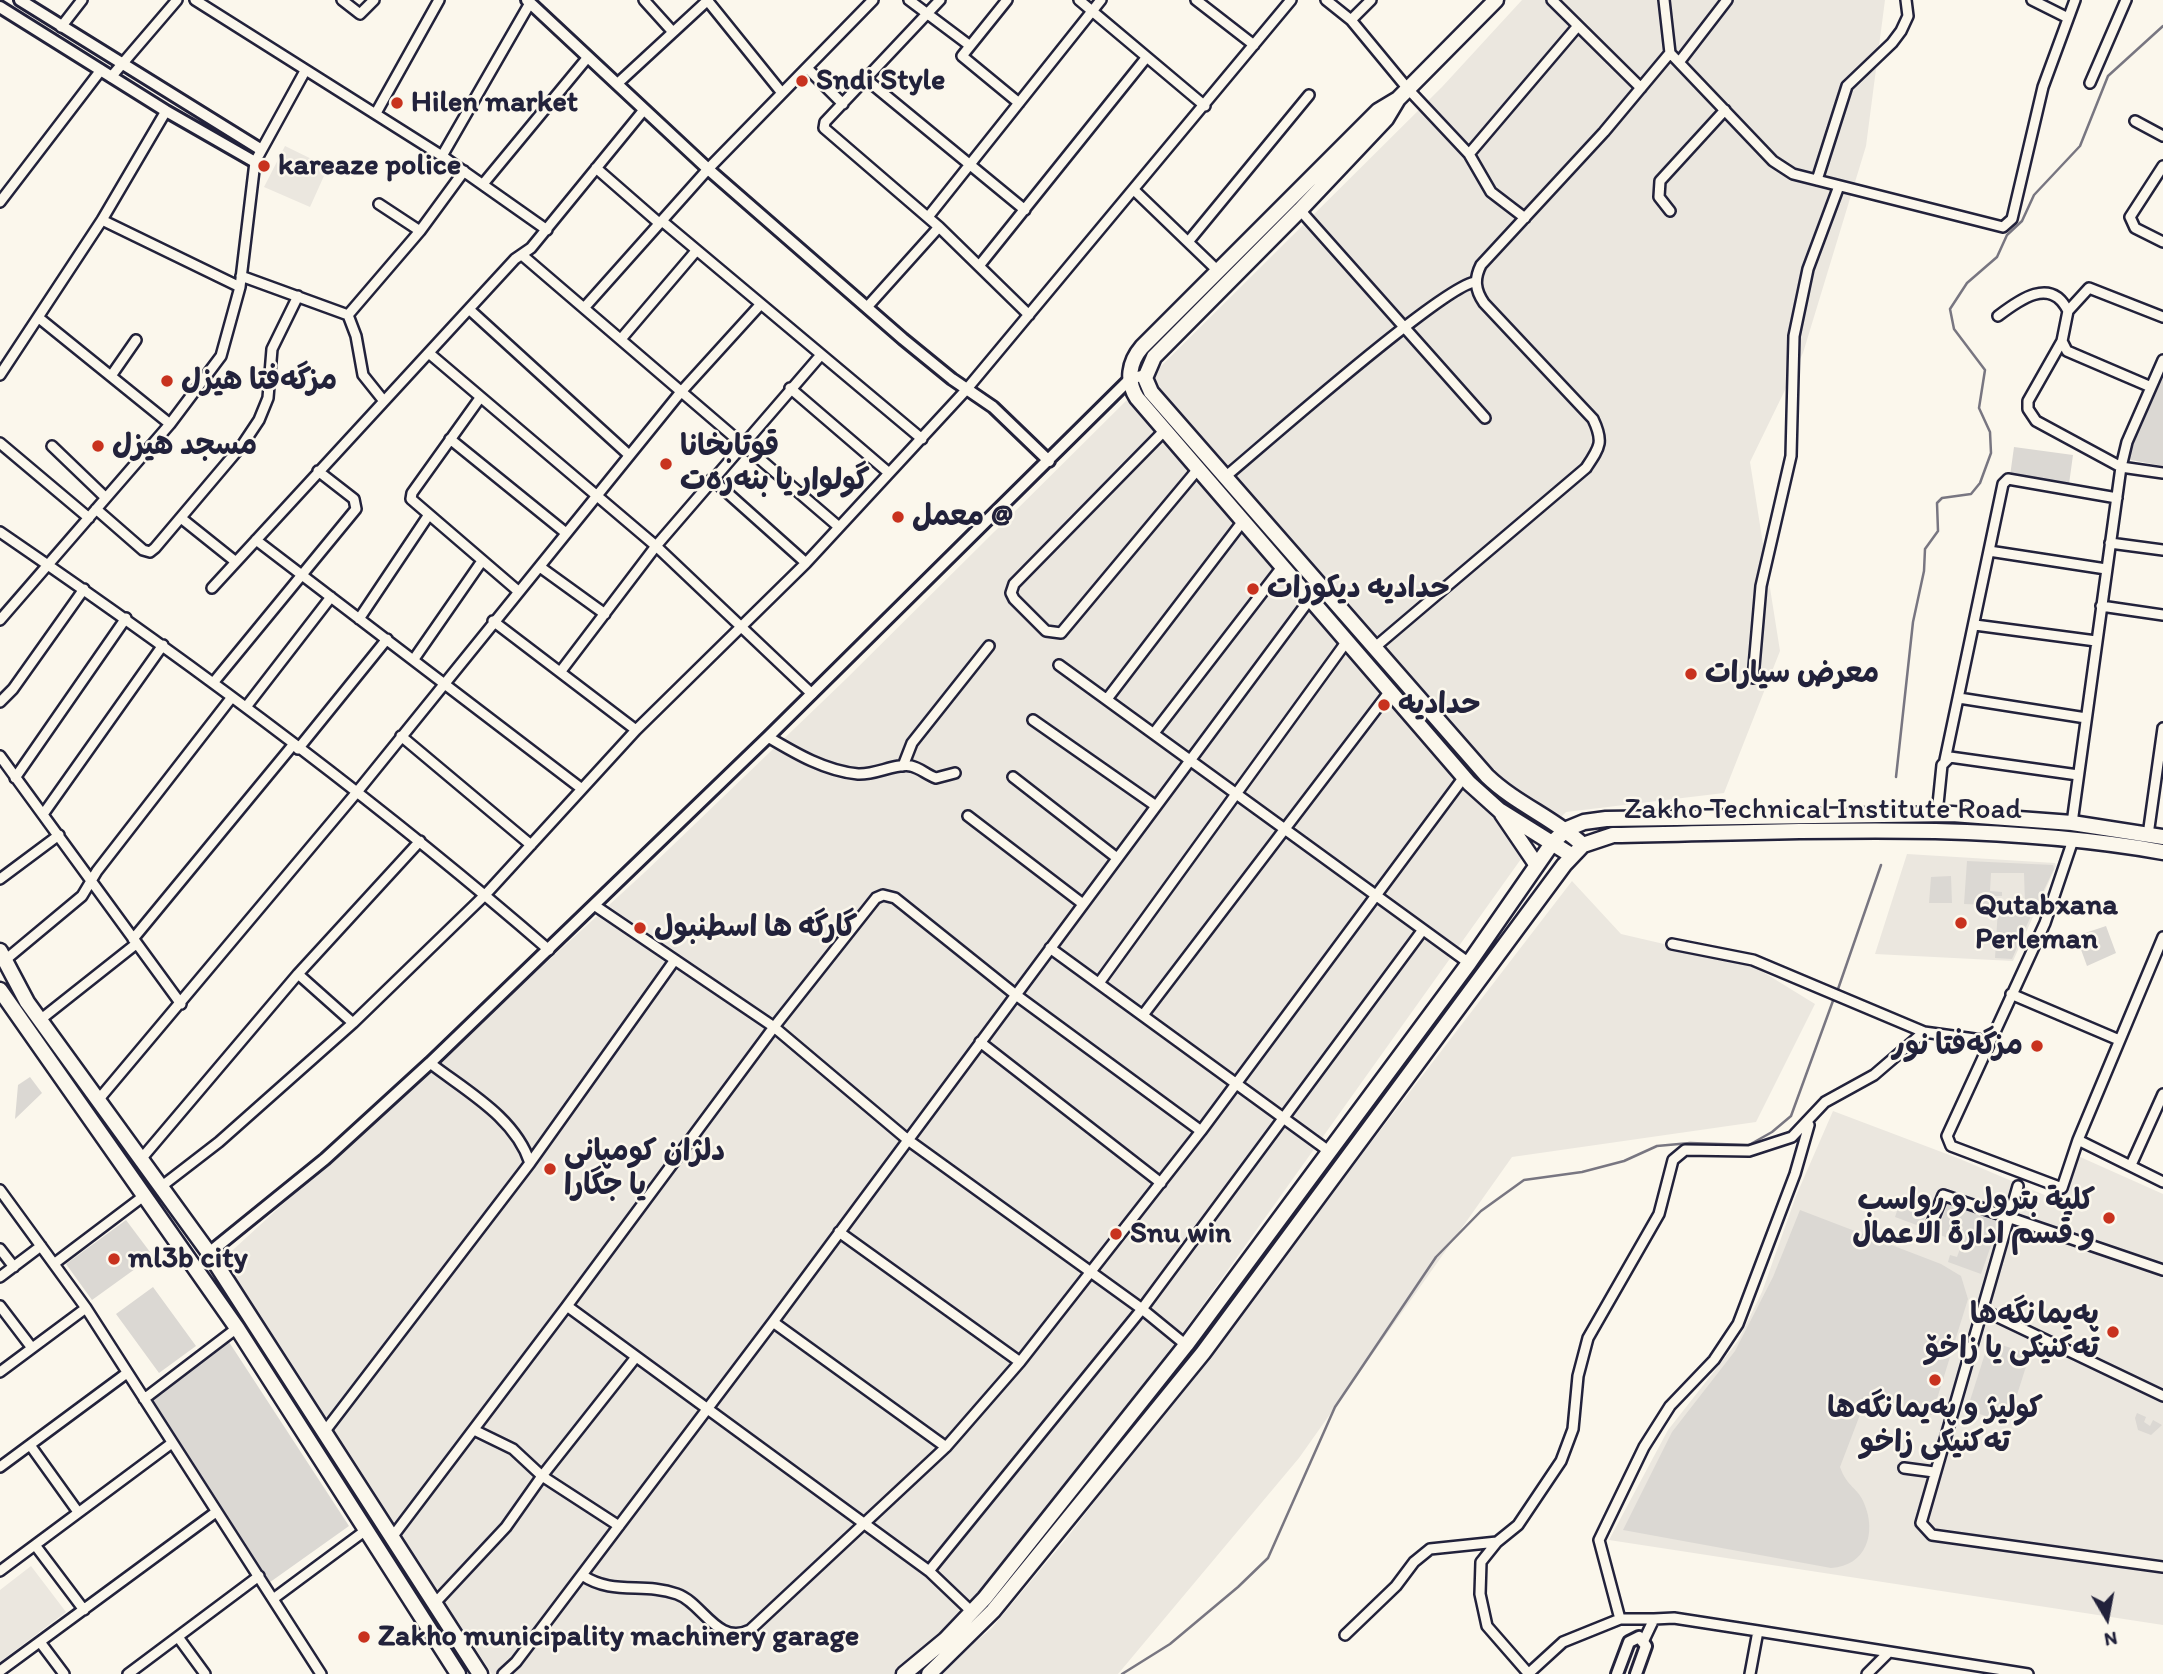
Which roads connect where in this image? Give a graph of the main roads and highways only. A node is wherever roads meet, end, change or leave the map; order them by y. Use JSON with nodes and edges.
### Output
{"nodes":[{"id":1,"x":1491,"y":2,"type":"edge"},
{"id":2,"x":1403,"y":94,"type":"junction"},
{"id":3,"x":1512,"y":797,"type":"junction"},
{"id":4,"x":1499,"y":810,"type":"junction"},
{"id":5,"x":1567,"y":830,"type":"junction"},
{"id":6,"x":2155,"y":836,"type":"edge"},
{"id":7,"x":1553,"y":842,"type":"junction"},
{"id":8,"x":1583,"y":845,"type":"junction"},
{"id":9,"x":2163,"y":852,"type":"edge"},
{"id":10,"x":1571,"y":855,"type":"junction"},
{"id":11,"x":1536,"y":864,"type":"junction"},
{"id":12,"x":2,"y":956,"type":"edge"},
{"id":13,"x":1,"y":994,"type":"edge"},
{"id":14,"x":122,"y":1132,"type":"junction"},
{"id":15,"x":109,"y":1142,"type":"junction"},
{"id":16,"x":458,"y":1674,"type":"edge"},
{"id":17,"x":480,"y":1674,"type":"edge"},
{"id":18,"x":904,"y":1674,"type":"edge"},
{"id":19,"x":929,"y":1674,"type":"edge"}],
"edges":[{"from":1,"to":2,"type":"main road"},
{"from":2,"to":3,"type":"main road"},
{"from":2,"to":4,"type":"main road"},
{"from":3,"to":4,"type":"main road"},
{"from":3,"to":5,"type":"main road"},
{"from":4,"to":7,"type":"main road"},
{"from":4,"to":11,"type":"main road"},
{"from":5,"to":6,"type":"main road"},
{"from":5,"to":7,"type":"main road"},
{"from":5,"to":8,"type":"main road"},
{"from":7,"to":10,"type":"main road"},
{"from":7,"to":11,"type":"main road"},
{"from":8,"to":9,"type":"main road","name":"Zakho Technical Institute Road"},
{"from":8,"to":10,"type":"main road","name":"Zakho Technical Institute Road"},
{"from":10,"to":19,"type":"main road","name":"Zakho Technical Institute Road"},
{"from":11,"to":18,"type":"main road"},
{"from":12,"to":14,"type":"main road"},
{"from":13,"to":15,"type":"main road"},
{"from":14,"to":15,"type":"main road"},
{"from":14,"to":17,"type":"main road"},
{"from":15,"to":16,"type":"main road"}]}
